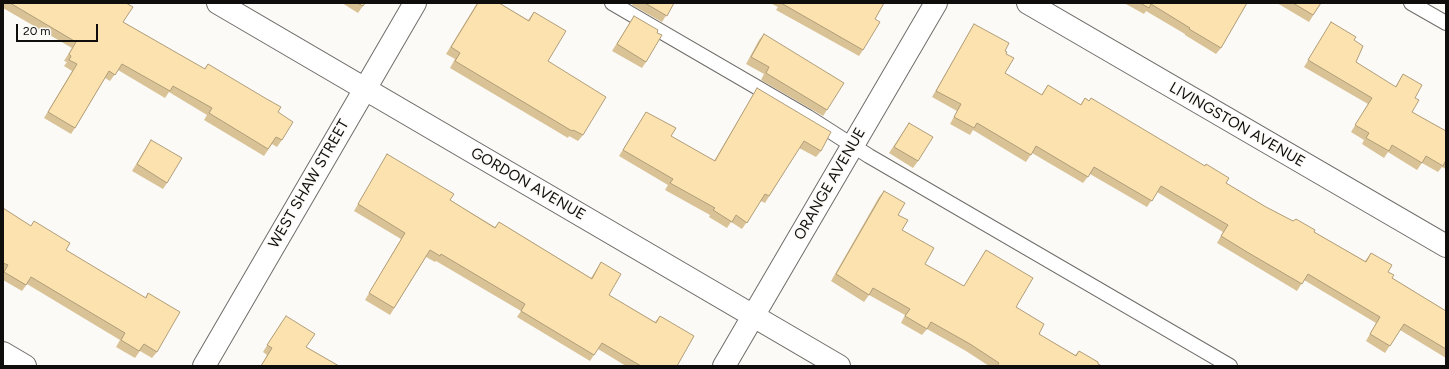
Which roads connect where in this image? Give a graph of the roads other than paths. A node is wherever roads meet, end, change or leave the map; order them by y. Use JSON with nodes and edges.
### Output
{"nodes":[{"id":1,"x":218,"y":3,"type":"edge"},
{"id":2,"x":415,"y":3,"type":"edge"},
{"id":3,"x":612,"y":3,"type":"edge"},
{"id":4,"x":936,"y":3,"type":"edge"},
{"id":5,"x":1028,"y":3,"type":"edge"},
{"id":6,"x":1411,"y":3,"type":"edge"},
{"id":7,"x":1446,"y":23,"type":"edge"},
{"id":8,"x":365,"y":89,"type":"junction"},
{"id":9,"x":853,"y":146,"type":"junction"},
{"id":10,"x":1446,"y":246,"type":"edge"},
{"id":11,"x":753,"y":316,"type":"junction"},
{"id":12,"x":3,"y":353,"type":"edge"},
{"id":13,"x":25,"y":366,"type":"edge"},
{"id":14,"x":204,"y":366,"type":"edge"},
{"id":15,"x":724,"y":366,"type":"edge"},
{"id":16,"x":839,"y":366,"type":"edge"},
{"id":17,"x":1230,"y":366,"type":"edge"}],
"edges":[{"from":1,"to":8,"type":"street","name":"GORDON AVENUE"},
{"from":2,"to":8,"type":"street","name":"WEST SHAW STREET"},
{"from":3,"to":9,"type":"lane"},
{"from":4,"to":9,"type":"street","name":"ORANGE AVENUE"},
{"from":5,"to":10,"type":"street","name":"LIVINGSTON AVENUE"},
{"from":6,"to":7,"type":"lane"},
{"from":8,"to":11,"type":"street","name":"GORDON AVENUE"},
{"from":8,"to":14,"type":"street","name":"WEST SHAW STREET"},
{"from":9,"to":11,"type":"street","name":"ORANGE AVENUE"},
{"from":9,"to":17,"type":"lane"},
{"from":11,"to":15,"type":"street","name":"ORANGE AVENUE"},
{"from":11,"to":16,"type":"street","name":"GORDON AVENUE"},
{"from":12,"to":13,"type":"street"}]}
